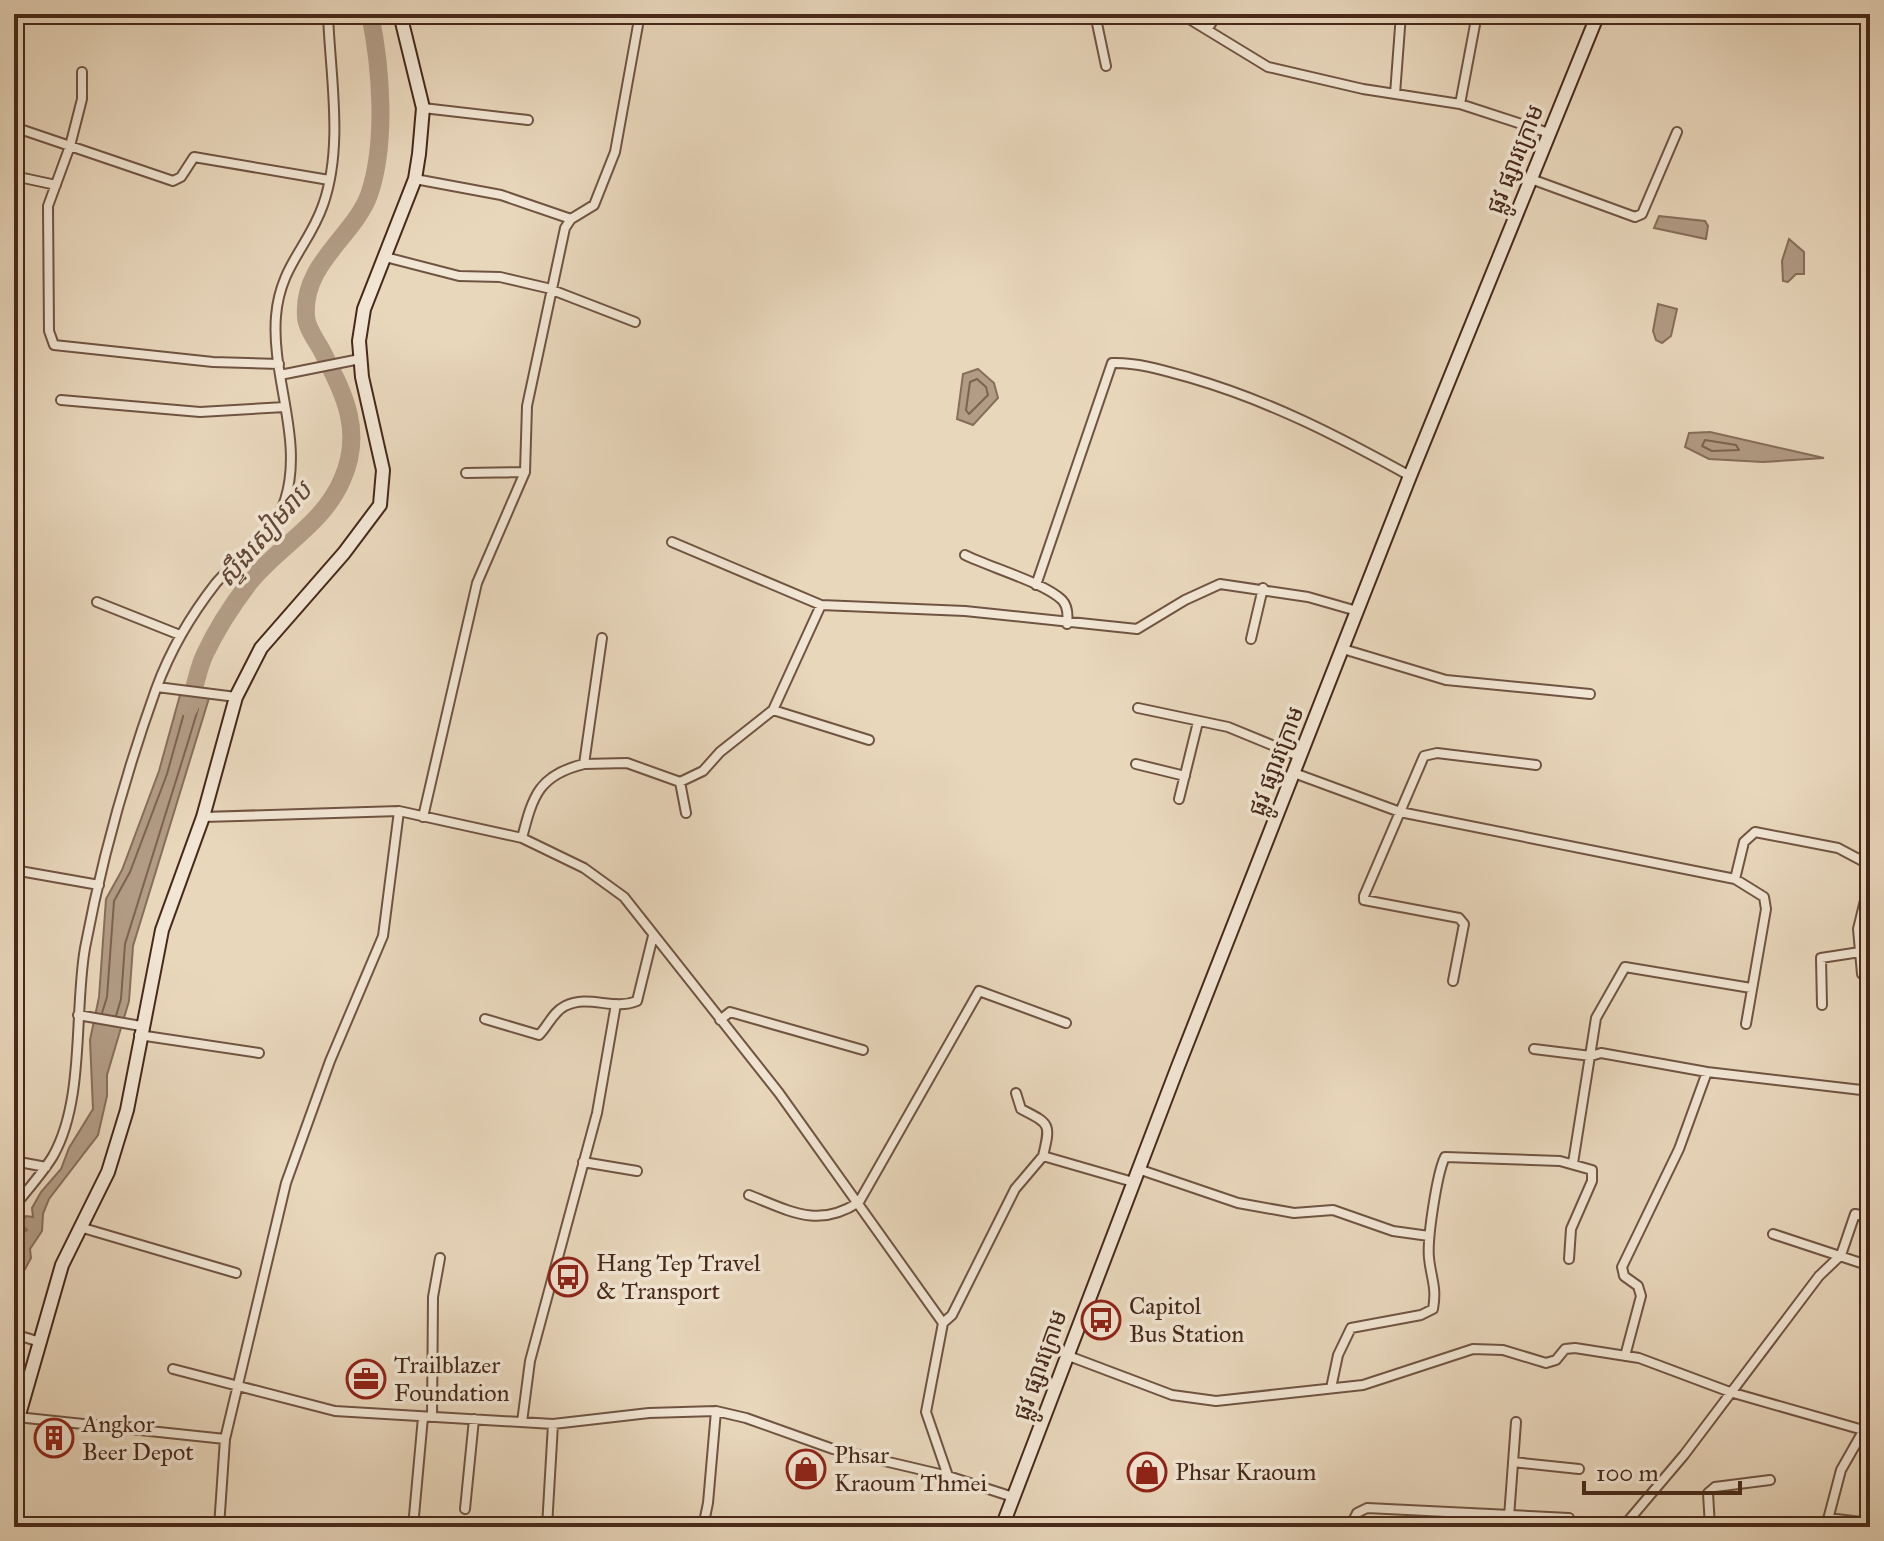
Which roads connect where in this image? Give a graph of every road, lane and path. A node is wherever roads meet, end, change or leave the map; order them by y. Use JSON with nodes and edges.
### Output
{"nodes":[{"id":1,"x":328,"y":14,"type":"edge"},
{"id":2,"x":400,"y":14,"type":"edge"},
{"id":3,"x":640,"y":14,"type":"edge"},
{"id":4,"x":1095,"y":14,"type":"edge"},
{"id":5,"x":1181,"y":14,"type":"edge"},
{"id":6,"x":1217,"y":14,"type":"edge"},
{"id":7,"x":1401,"y":14,"type":"edge"},
{"id":8,"x":1477,"y":14,"type":"edge"},
{"id":9,"x":1598,"y":14,"type":"edge"},
{"id":10,"x":1207,"y":30,"type":"junction"},
{"id":11,"x":1106,"y":66,"type":"dead end"},
{"id":12,"x":82,"y":72,"type":"dead end"},
{"id":13,"x":1395,"y":94,"type":"junction"},
{"id":14,"x":1460,"y":104,"type":"junction"},
{"id":15,"x":423,"y":108,"type":"junction"},
{"id":16,"x":528,"y":120,"type":"dead end"},
{"id":17,"x":14,"y":127,"type":"edge"},
{"id":18,"x":1677,"y":132,"type":"dead end"},
{"id":19,"x":1549,"y":133,"type":"junction"},
{"id":20,"x":70,"y":146,"type":"junction"},
{"id":21,"x":14,"y":176,"type":"edge"},
{"id":22,"x":415,"y":179,"type":"junction"},
{"id":23,"x":1531,"y":179,"type":"junction"},
{"id":24,"x":329,"y":180,"type":"junction"},
{"id":25,"x":56,"y":185,"type":"junction"},
{"id":26,"x":571,"y":219,"type":"junction"},
{"id":27,"x":385,"y":257,"type":"junction"},
{"id":28,"x":554,"y":290,"type":"junction"},
{"id":29,"x":635,"y":322,"type":"dead end"},
{"id":30,"x":360,"y":359,"type":"junction"},
{"id":31,"x":279,"y":364,"type":"junction"},
{"id":32,"x":280,"y":375,"type":"junction"},
{"id":33,"x":61,"y":400,"type":"dead end"},
{"id":34,"x":285,"y":407,"type":"junction"},
{"id":35,"x":525,"y":472,"type":"junction"},
{"id":36,"x":466,"y":473,"type":"dead end"},
{"id":37,"x":1410,"y":476,"type":"junction"},
{"id":38,"x":672,"y":542,"type":"dead end"},
{"id":39,"x":965,"y":555,"type":"dead end"},
{"id":40,"x":1036,"y":585,"type":"junction"},
{"id":41,"x":1263,"y":588,"type":"junction"},
{"id":42,"x":97,"y":602,"type":"dead end"},
{"id":43,"x":821,"y":605,"type":"junction"},
{"id":44,"x":1357,"y":611,"type":"junction"},
{"id":45,"x":1067,"y":624,"type":"junction"},
{"id":46,"x":180,"y":635,"type":"junction"},
{"id":47,"x":602,"y":638,"type":"dead end"},
{"id":48,"x":1251,"y":639,"type":"dead end"},
{"id":49,"x":1343,"y":649,"type":"junction"},
{"id":50,"x":161,"y":687,"type":"junction"},
{"id":51,"x":1590,"y":694,"type":"dead end"},
{"id":52,"x":230,"y":696,"type":"junction"},
{"id":53,"x":1138,"y":708,"type":"dead end"},
{"id":54,"x":773,"y":710,"type":"junction"},
{"id":55,"x":1198,"y":722,"type":"junction"},
{"id":56,"x":869,"y":740,"type":"dead end"},
{"id":57,"x":1301,"y":757,"type":"junction"},
{"id":58,"x":584,"y":764,"type":"junction"},
{"id":59,"x":1136,"y":764,"type":"dead end"},
{"id":60,"x":1536,"y":765,"type":"dead end"},
{"id":61,"x":1294,"y":773,"type":"junction"},
{"id":62,"x":1185,"y":776,"type":"junction"},
{"id":63,"x":680,"y":782,"type":"junction"},
{"id":64,"x":1179,"y":799,"type":"dead end"},
{"id":65,"x":399,"y":811,"type":"junction"},
{"id":66,"x":1400,"y":812,"type":"junction"},
{"id":67,"x":686,"y":813,"type":"dead end"},
{"id":68,"x":203,"y":817,"type":"junction"},
{"id":69,"x":423,"y":817,"type":"junction"},
{"id":70,"x":522,"y":838,"type":"junction"},
{"id":71,"x":1870,"y":865,"type":"edge"},
{"id":72,"x":14,"y":870,"type":"edge"},
{"id":73,"x":1735,"y":879,"type":"junction"},
{"id":74,"x":1870,"y":880,"type":"edge"},
{"id":75,"x":99,"y":885,"type":"junction"},
{"id":76,"x":653,"y":936,"type":"junction"},
{"id":77,"x":1860,"y":952,"type":"junction"},
{"id":78,"x":1862,"y":974,"type":"dead end"},
{"id":79,"x":1453,"y":981,"type":"dead end"},
{"id":80,"x":1751,"y":988,"type":"junction"},
{"id":81,"x":616,"y":1004,"type":"junction"},
{"id":82,"x":1822,"y":1005,"type":"dead end"},
{"id":83,"x":82,"y":1016,"type":"junction"},
{"id":84,"x":485,"y":1019,"type":"dead end"},
{"id":85,"x":720,"y":1020,"type":"junction"},
{"id":86,"x":1066,"y":1023,"type":"dead end"},
{"id":87,"x":1746,"y":1024,"type":"dead end"},
{"id":88,"x":136,"y":1028,"type":"junction"},
{"id":89,"x":1534,"y":1049,"type":"dead end"},
{"id":90,"x":863,"y":1050,"type":"dead end"},
{"id":91,"x":259,"y":1053,"type":"dead end"},
{"id":92,"x":1591,"y":1056,"type":"junction"},
{"id":93,"x":1707,"y":1072,"type":"junction"},
{"id":94,"x":1870,"y":1091,"type":"edge"},
{"id":95,"x":1016,"y":1093,"type":"dead end"},
{"id":96,"x":1043,"y":1156,"type":"junction"},
{"id":97,"x":14,"y":1161,"type":"edge"},
{"id":98,"x":583,"y":1162,"type":"junction"},
{"id":99,"x":1573,"y":1163,"type":"junction"},
{"id":100,"x":46,"y":1167,"type":"junction"},
{"id":101,"x":637,"y":1171,"type":"dead end"},
{"id":102,"x":1136,"y":1175,"type":"junction"},
{"id":103,"x":749,"y":1195,"type":"dead end"},
{"id":104,"x":859,"y":1202,"type":"junction"},
{"id":105,"x":14,"y":1207,"type":"edge"},
{"id":106,"x":1870,"y":1217,"type":"edge"},
{"id":107,"x":83,"y":1228,"type":"junction"},
{"id":108,"x":1773,"y":1234,"type":"dead end"},
{"id":109,"x":1429,"y":1236,"type":"junction"},
{"id":110,"x":1841,"y":1255,"type":"junction"},
{"id":111,"x":440,"y":1258,"type":"dead end"},
{"id":112,"x":1569,"y":1259,"type":"dead end"},
{"id":113,"x":1870,"y":1266,"type":"edge"},
{"id":114,"x":236,"y":1273,"type":"dead end"},
{"id":115,"x":943,"y":1323,"type":"junction"},
{"id":116,"x":19,"y":1335,"type":"edge"},
{"id":117,"x":40,"y":1342,"type":"junction"},
{"id":118,"x":1066,"y":1355,"type":"junction"},
{"id":119,"x":1625,"y":1356,"type":"junction"},
{"id":120,"x":173,"y":1369,"type":"dead end"},
{"id":121,"x":237,"y":1388,"type":"junction"},
{"id":122,"x":1331,"y":1388,"type":"junction"},
{"id":123,"x":1730,"y":1392,"type":"junction"},
{"id":124,"x":716,"y":1411,"type":"junction"},
{"id":125,"x":17,"y":1417,"type":"junction"},
{"id":126,"x":428,"y":1417,"type":"junction"},
{"id":127,"x":474,"y":1419,"type":"junction"},
{"id":128,"x":1870,"y":1419,"type":"edge"},
{"id":129,"x":522,"y":1422,"type":"junction"},
{"id":130,"x":1516,"y":1422,"type":"dead end"},
{"id":131,"x":553,"y":1424,"type":"junction"},
{"id":132,"x":1863,"y":1430,"type":"junction"},
{"id":133,"x":14,"y":1432,"type":"edge"},
{"id":134,"x":225,"y":1439,"type":"junction"},
{"id":135,"x":1513,"y":1462,"type":"junction"},
{"id":136,"x":1579,"y":1469,"type":"dead end"},
{"id":137,"x":948,"y":1476,"type":"junction"},
{"id":138,"x":1770,"y":1480,"type":"dead end"},
{"id":139,"x":1013,"y":1497,"type":"junction"},
{"id":140,"x":465,"y":1509,"type":"dead end"},
{"id":141,"x":1509,"y":1517,"type":"junction"},
{"id":142,"x":1569,"y":1518,"type":"dead end"},
{"id":143,"x":1827,"y":1523,"type":"edge"},
{"id":144,"x":1870,"y":1523,"type":"edge"},
{"id":145,"x":219,"y":1527,"type":"edge"},
{"id":146,"x":413,"y":1527,"type":"edge"},
{"id":147,"x":547,"y":1527,"type":"edge"},
{"id":148,"x":703,"y":1527,"type":"edge"},
{"id":149,"x":1002,"y":1527,"type":"edge"},
{"id":150,"x":1350,"y":1527,"type":"edge"},
{"id":151,"x":1623,"y":1527,"type":"edge"},
{"id":152,"x":1710,"y":1527,"type":"edge"}],
"edges":[{"from":1,"to":24,"type":"street"},
{"from":2,"to":15,"type":"main road"},
{"from":3,"to":26,"type":"street"},
{"from":4,"to":11,"type":"street"},
{"from":5,"to":10,"type":"street"},
{"from":6,"to":10,"type":"street"},
{"from":7,"to":13,"type":"street"},
{"from":8,"to":14,"type":"street"},
{"from":9,"to":19,"type":"main road","name":"ផ្លូវ ផ្សារក្រោម"},
{"from":10,"to":13,"type":"street"},
{"from":12,"to":20,"type":"street"},
{"from":13,"to":14,"type":"street"},
{"from":14,"to":19,"type":"street"},
{"from":15,"to":16,"type":"street"},
{"from":15,"to":22,"type":"main road"},
{"from":17,"to":20,"type":"street"},
{"from":18,"to":23,"type":"street"},
{"from":19,"to":23,"type":"main road","name":"ផ្លូវ ផ្សារក្រោម"},
{"from":20,"to":24,"type":"street"},
{"from":20,"to":25,"type":"street"},
{"from":21,"to":25,"type":"street"},
{"from":22,"to":26,"type":"street"},
{"from":22,"to":27,"type":"main road"},
{"from":23,"to":37,"type":"main road","name":"ផ្លូវ ផ្សារក្រោម"},
{"from":24,"to":31,"type":"street"},
{"from":25,"to":31,"type":"street"},
{"from":26,"to":28,"type":"street"},
{"from":27,"to":28,"type":"street"},
{"from":27,"to":30,"type":"main road"},
{"from":28,"to":29,"type":"street"},
{"from":28,"to":35,"type":"street"},
{"from":30,"to":32,"type":"street"},
{"from":30,"to":52,"type":"main road"},
{"from":31,"to":32,"type":"street"},
{"from":32,"to":34,"type":"street"},
{"from":33,"to":34,"type":"street"},
{"from":34,"to":46,"type":"street"},
{"from":35,"to":36,"type":"street"},
{"from":35,"to":69,"type":"street"},
{"from":37,"to":40,"type":"street"},
{"from":37,"to":44,"type":"main road","name":"ផ្លូវ ផ្សារក្រោម"},
{"from":38,"to":43,"type":"street"},
{"from":39,"to":40,"type":"street"},
{"from":40,"to":45,"type":"street"},
{"from":41,"to":44,"type":"street"},
{"from":41,"to":45,"type":"street"},
{"from":41,"to":48,"type":"street"},
{"from":42,"to":46,"type":"street"},
{"from":43,"to":45,"type":"street"},
{"from":43,"to":54,"type":"street"},
{"from":44,"to":49,"type":"main road","name":"ផ្លូវ ផ្សារក្រោម"},
{"from":46,"to":50,"type":"street"},
{"from":47,"to":58,"type":"street"},
{"from":49,"to":51,"type":"street"},
{"from":49,"to":57,"type":"main road","name":"ផ្លូវ ផ្សារក្រោម"},
{"from":50,"to":52,"type":"street"},
{"from":50,"to":75,"type":"street"},
{"from":52,"to":68,"type":"main road"},
{"from":53,"to":55,"type":"street"},
{"from":54,"to":56,"type":"street"},
{"from":54,"to":63,"type":"street"},
{"from":55,"to":57,"type":"street"},
{"from":55,"to":62,"type":"street"},
{"from":57,"to":61,"type":"main road","name":"ផ្លូវ ផ្សារក្រោម"},
{"from":58,"to":63,"type":"street"},
{"from":58,"to":70,"type":"street"},
{"from":59,"to":62,"type":"street"},
{"from":60,"to":66,"type":"street"},
{"from":61,"to":66,"type":"street"},
{"from":61,"to":102,"type":"main road","name":"ផ្លូវ ផ្សារក្រោម"},
{"from":62,"to":64,"type":"street"},
{"from":63,"to":67,"type":"street"},
{"from":65,"to":68,"type":"street"},
{"from":65,"to":69,"type":"street"},
{"from":65,"to":121,"type":"street"},
{"from":66,"to":73,"type":"street"},
{"from":66,"to":79,"type":"street"},
{"from":68,"to":88,"type":"main road"},
{"from":69,"to":70,"type":"street"},
{"from":70,"to":76,"type":"street"},
{"from":71,"to":73,"type":"street"},
{"from":72,"to":75,"type":"street"},
{"from":73,"to":80,"type":"street"},
{"from":74,"to":77,"type":"street"},
{"from":75,"to":83,"type":"street"},
{"from":76,"to":81,"type":"street"},
{"from":76,"to":85,"type":"street"},
{"from":77,"to":78,"type":"street"},
{"from":77,"to":82,"type":"street"},
{"from":80,"to":87,"type":"street"},
{"from":80,"to":92,"type":"street"},
{"from":81,"to":84,"type":"street"},
{"from":81,"to":98,"type":"street"},
{"from":83,"to":88,"type":"street"},
{"from":83,"to":100,"type":"street"},
{"from":85,"to":90,"type":"street"},
{"from":85,"to":104,"type":"street"},
{"from":86,"to":104,"type":"street"},
{"from":88,"to":91,"type":"street"},
{"from":88,"to":107,"type":"main road"},
{"from":89,"to":92,"type":"street"},
{"from":92,"to":93,"type":"street"},
{"from":92,"to":99,"type":"street"},
{"from":93,"to":94,"type":"street"},
{"from":93,"to":119,"type":"street"},
{"from":95,"to":96,"type":"street"},
{"from":96,"to":102,"type":"street"},
{"from":96,"to":115,"type":"street"},
{"from":97,"to":100,"type":"street"},
{"from":98,"to":101,"type":"street"},
{"from":98,"to":129,"type":"street"},
{"from":99,"to":109,"type":"street"},
{"from":99,"to":112,"type":"street"},
{"from":100,"to":105,"type":"street"},
{"from":102,"to":109,"type":"street"},
{"from":102,"to":118,"type":"main road","name":"ផ្លូវ ផ្សារក្រោម"},
{"from":103,"to":104,"type":"street"},
{"from":104,"to":115,"type":"street"},
{"from":106,"to":110,"type":"street"},
{"from":107,"to":114,"type":"street"},
{"from":107,"to":117,"type":"main road"},
{"from":108,"to":110,"type":"street"},
{"from":109,"to":122,"type":"street"},
{"from":110,"to":113,"type":"street"},
{"from":110,"to":123,"type":"street"},
{"from":111,"to":126,"type":"street"},
{"from":115,"to":137,"type":"street"},
{"from":116,"to":117,"type":"street"},
{"from":117,"to":125,"type":"main road"},
{"from":118,"to":122,"type":"street"},
{"from":118,"to":139,"type":"main road","name":"ផ្លូវ ផ្សារក្រោម"},
{"from":119,"to":122,"type":"street"},
{"from":119,"to":123,"type":"street"},
{"from":120,"to":121,"type":"street"},
{"from":121,"to":126,"type":"street"},
{"from":121,"to":134,"type":"street"},
{"from":123,"to":132,"type":"street"},
{"from":123,"to":151,"type":"street"},
{"from":124,"to":131,"type":"street"},
{"from":124,"to":137,"type":"street"},
{"from":124,"to":148,"type":"street"},
{"from":125,"to":133,"type":"main road"},
{"from":125,"to":134,"type":"street"},
{"from":126,"to":127,"type":"street"},
{"from":126,"to":146,"type":"street"},
{"from":127,"to":129,"type":"street"},
{"from":127,"to":140,"type":"street"},
{"from":128,"to":132,"type":"street"},
{"from":129,"to":131,"type":"street"},
{"from":130,"to":135,"type":"street"},
{"from":131,"to":147,"type":"street"},
{"from":132,"to":143,"type":"street"},
{"from":134,"to":145,"type":"street"},
{"from":135,"to":136,"type":"street"},
{"from":135,"to":141,"type":"street"},
{"from":137,"to":139,"type":"street"},
{"from":138,"to":152,"type":"street"},
{"from":139,"to":149,"type":"main road","name":"ផ្លូវ ផ្សារក្រោម"},
{"from":141,"to":142,"type":"street"},
{"from":141,"to":150,"type":"street"},
{"from":143,"to":144,"type":"street"}]}
